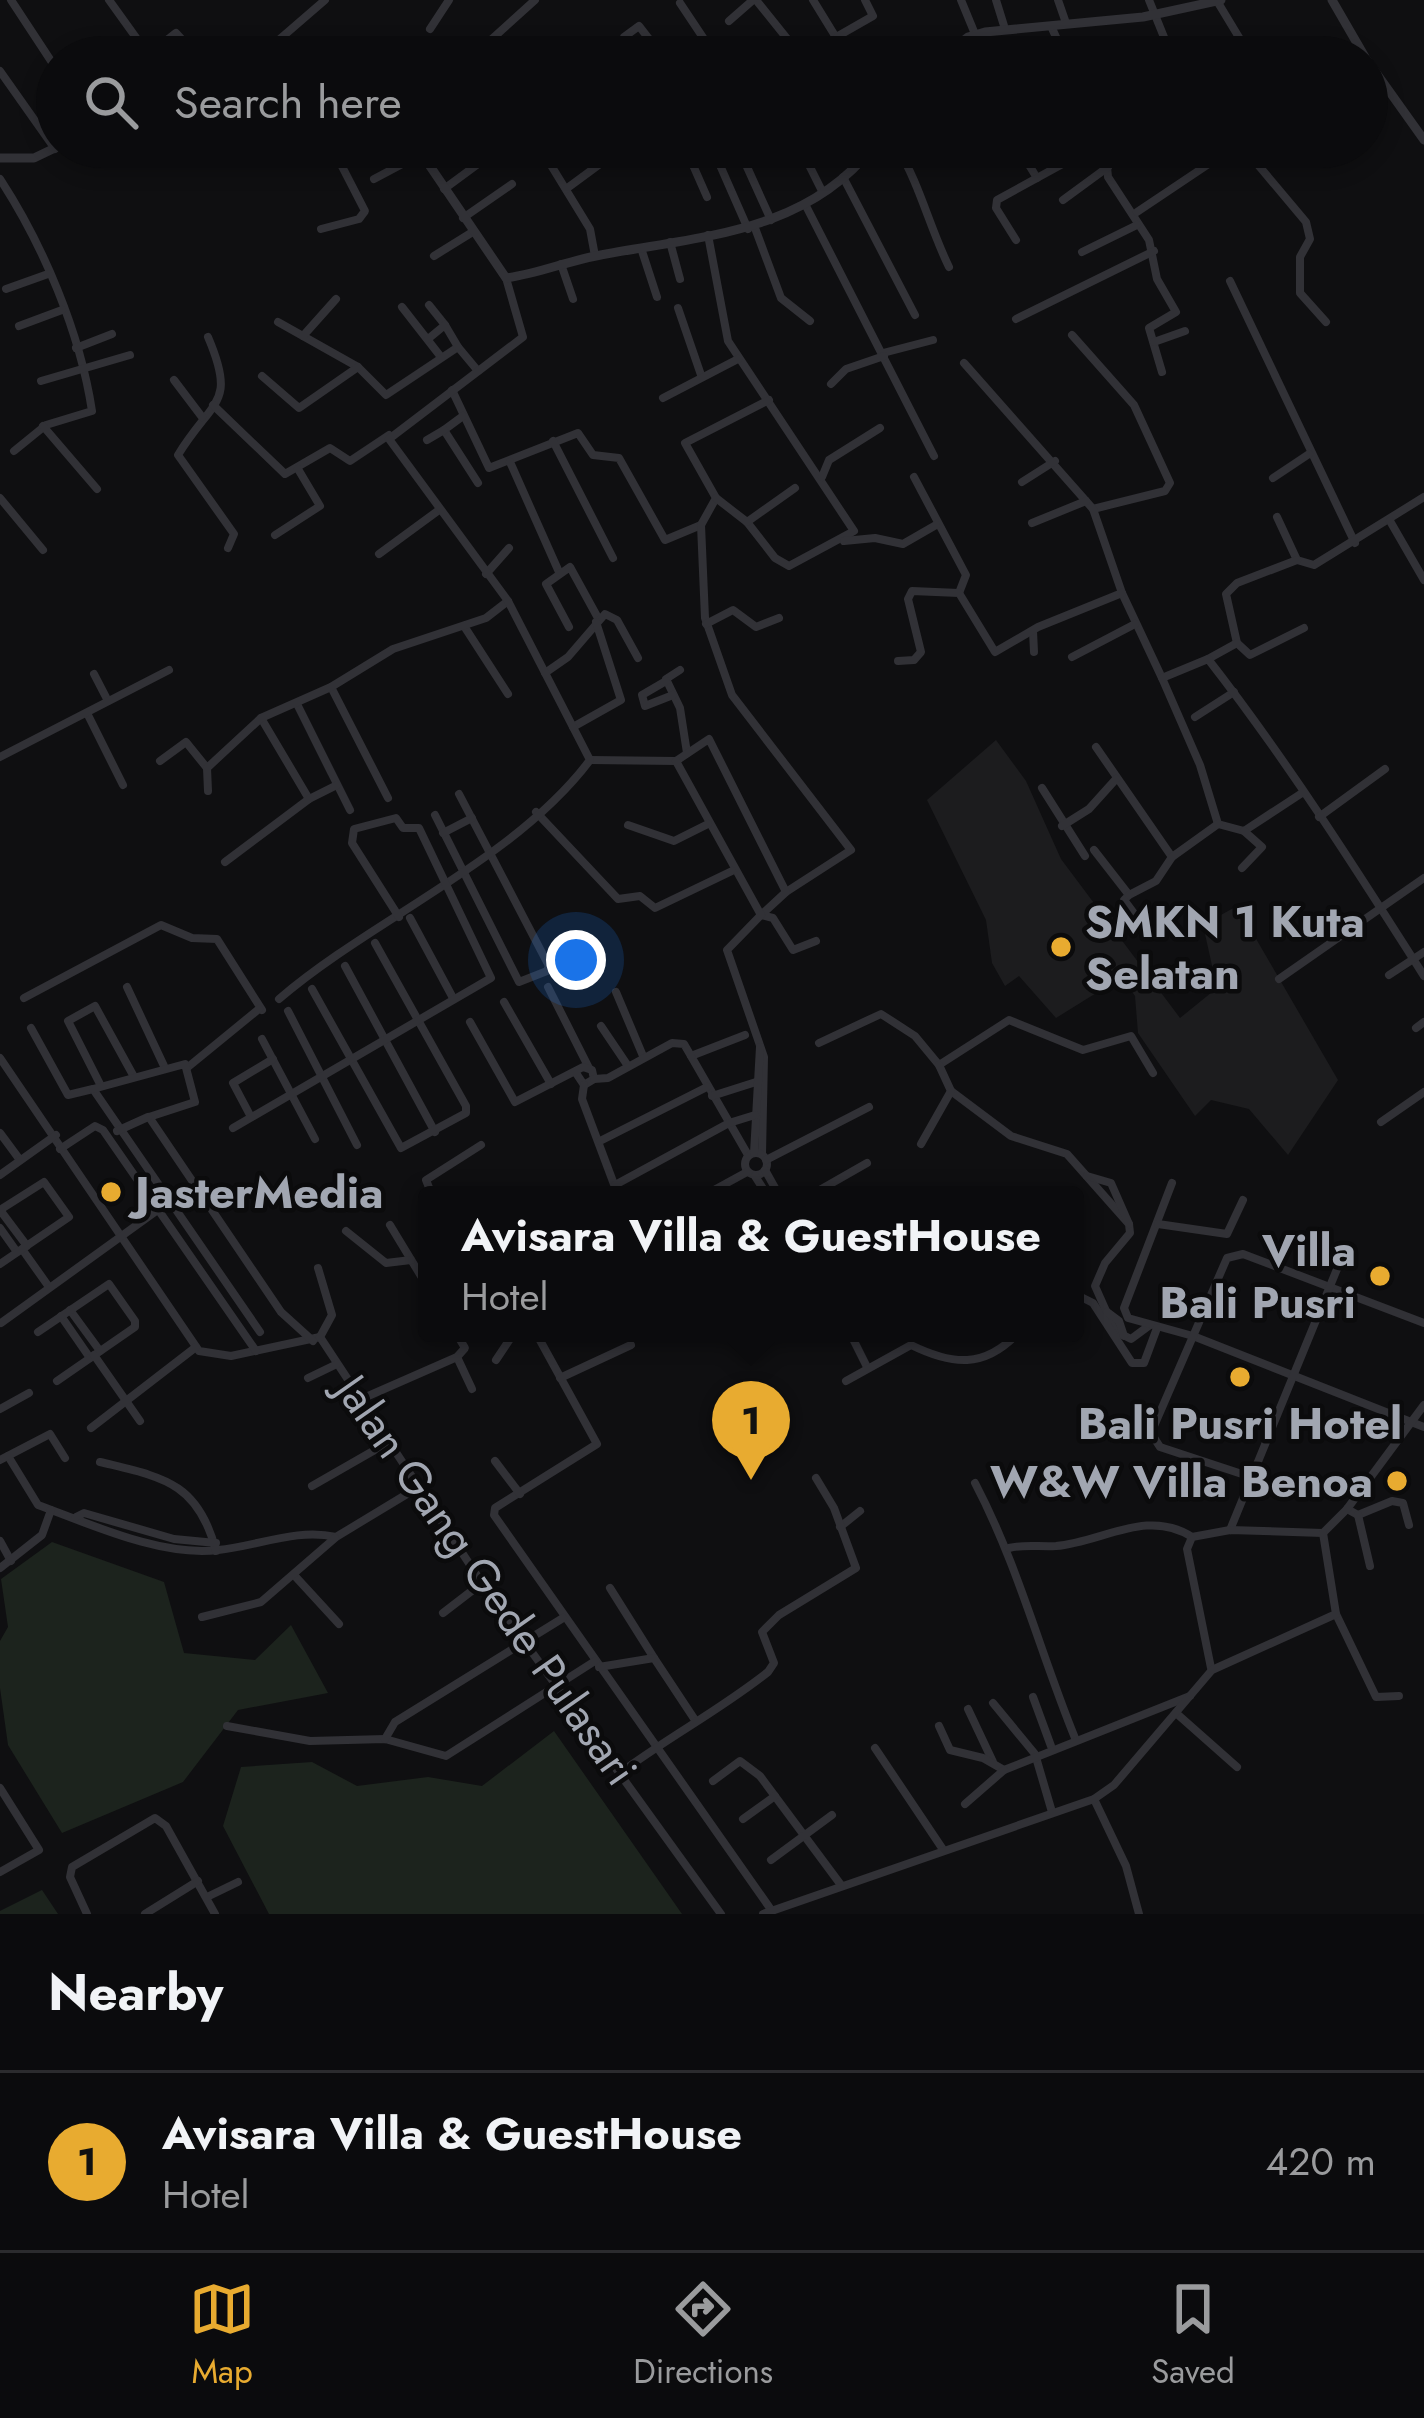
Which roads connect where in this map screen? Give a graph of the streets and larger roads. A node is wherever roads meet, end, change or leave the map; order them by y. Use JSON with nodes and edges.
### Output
{"nodes":[{"id":1,"x":11,"y":0,"type":"edge"},
{"id":2,"x":109,"y":0,"type":"edge"},
{"id":3,"x":325,"y":0,"type":"edge"},
{"id":4,"x":449,"y":0,"type":"edge"},
{"id":5,"x":535,"y":0,"type":"edge"},
{"id":6,"x":754,"y":0,"type":"edge"},
{"id":7,"x":813,"y":0,"type":"edge"},
{"id":8,"x":865,"y":0,"type":"edge"},
{"id":9,"x":961,"y":0,"type":"edge"},
{"id":10,"x":997,"y":0,"type":"edge"},
{"id":11,"x":1058,"y":0,"type":"edge"},
{"id":12,"x":1149,"y":0,"type":"edge"},
{"id":13,"x":1332,"y":0,"type":"edge"},
{"id":14,"x":1219,"y":1,"type":"edge"},
{"id":15,"x":680,"y":3,"type":"edge"},
{"id":16,"x":1191,"y":3,"type":"edge"},
{"id":17,"x":1153,"y":15,"type":"junction"},
{"id":18,"x":729,"y":21,"type":"dead end"},
{"id":19,"x":1066,"y":23,"type":"junction"},
{"id":20,"x":1050,"y":24,"type":"junction"},
{"id":21,"x":430,"y":29,"type":"dead end"},
{"id":22,"x":1005,"y":29,"type":"junction"},
{"id":23,"x":975,"y":34,"type":"junction"},
{"id":24,"x":135,"y":36,"type":"edge"},
{"id":25,"x":283,"y":36,"type":"edge"},
{"id":26,"x":495,"y":36,"type":"edge"},
{"id":27,"x":702,"y":36,"type":"edge"},
{"id":28,"x":784,"y":36,"type":"edge"},
{"id":29,"x":833,"y":36,"type":"edge"},
{"id":30,"x":841,"y":36,"type":"edge"},
{"id":31,"x":971,"y":36,"type":"edge"},
{"id":32,"x":1055,"y":36,"type":"edge"},
{"id":33,"x":1162,"y":36,"type":"edge"},
{"id":34,"x":1238,"y":36,"type":"edge"},
{"id":35,"x":1353,"y":36,"type":"edge"},
{"id":36,"x":36,"y":38,"type":"edge"},
{"id":37,"x":0,"y":71,"type":"edge"},
{"id":38,"x":1388,"y":90,"type":"edge"},
{"id":39,"x":36,"y":120,"type":"edge"},
{"id":40,"x":1424,"y":140,"type":"edge"},
{"id":41,"x":36,"y":157,"type":"edge"},
{"id":42,"x":0,"y":158,"type":"edge"},
{"id":43,"x":343,"y":168,"type":"edge"},
{"id":44,"x":391,"y":168,"type":"edge"},
{"id":45,"x":430,"y":168,"type":"edge"},
{"id":46,"x":473,"y":168,"type":"edge"},
{"id":47,"x":552,"y":168,"type":"edge"},
{"id":48,"x":594,"y":168,"type":"edge"},
{"id":49,"x":694,"y":168,"type":"edge"},
{"id":50,"x":722,"y":168,"type":"edge"},
{"id":51,"x":747,"y":168,"type":"edge"},
{"id":52,"x":810,"y":168,"type":"edge"},
{"id":53,"x":851,"y":168,"type":"edge"},
{"id":54,"x":909,"y":168,"type":"edge"},
{"id":55,"x":1031,"y":168,"type":"edge"},
{"id":56,"x":1056,"y":168,"type":"edge"},
{"id":57,"x":1106,"y":168,"type":"edge"},
{"id":58,"x":1109,"y":168,"type":"edge"},
{"id":59,"x":1206,"y":168,"type":"edge"},
{"id":60,"x":1257,"y":168,"type":"edge"},
{"id":61,"x":843,"y":176,"type":"junction"},
{"id":62,"x":1037,"y":178,"type":"junction"},
{"id":63,"x":0,"y":179,"type":"edge"},
{"id":64,"x":374,"y":179,"type":"dead end"},
{"id":65,"x":512,"y":184,"type":"dead end"},
{"id":66,"x":566,"y":189,"type":"junction"},
{"id":67,"x":443,"y":190,"type":"junction"},
{"id":68,"x":822,"y":191,"type":"junction"},
{"id":69,"x":707,"y":197,"type":"dead end"},
{"id":70,"x":1063,"y":200,"type":"dead end"},
{"id":71,"x":805,"y":205,"type":"junction"},
{"id":72,"x":1137,"y":212,"type":"dead end"},
{"id":73,"x":462,"y":219,"type":"junction"},
{"id":74,"x":771,"y":221,"type":"junction"},
{"id":75,"x":1137,"y":226,"type":"junction"},
{"id":76,"x":321,"y":229,"type":"dead end"},
{"id":77,"x":751,"y":229,"type":"junction"},
{"id":78,"x":471,"y":233,"type":"junction"},
{"id":79,"x":708,"y":235,"type":"junction"},
{"id":80,"x":1016,"y":240,"type":"dead end"},
{"id":81,"x":670,"y":241,"type":"junction"},
{"id":82,"x":640,"y":248,"type":"junction"},
{"id":83,"x":1154,"y":250,"type":"junction"},
{"id":84,"x":1082,"y":252,"type":"dead end"},
{"id":85,"x":434,"y":256,"type":"dead end"},
{"id":86,"x":595,"y":256,"type":"junction"},
{"id":87,"x":561,"y":265,"type":"junction"},
{"id":88,"x":949,"y":267,"type":"dead end"},
{"id":89,"x":48,"y":274,"type":"junction"},
{"id":90,"x":506,"y":278,"type":"junction"},
{"id":91,"x":680,"y":278,"type":"dead end"},
{"id":92,"x":1230,"y":281,"type":"dead end"},
{"id":93,"x":5,"y":290,"type":"dead end"},
{"id":94,"x":657,"y":297,"type":"dead end"},
{"id":95,"x":336,"y":299,"type":"dead end"},
{"id":96,"x":573,"y":299,"type":"dead end"},
{"id":97,"x":429,"y":305,"type":"dead end"},
{"id":98,"x":402,"y":307,"type":"dead end"},
{"id":99,"x":678,"y":308,"type":"dead end"},
{"id":100,"x":62,"y":310,"type":"junction"},
{"id":101,"x":915,"y":315,"type":"dead end"},
{"id":102,"x":1016,"y":319,"type":"dead end"},
{"id":103,"x":810,"y":321,"type":"dead end"},
{"id":104,"x":278,"y":322,"type":"dead end"},
{"id":105,"x":1326,"y":322,"type":"dead end"},
{"id":106,"x":445,"y":325,"type":"junction"},
{"id":107,"x":19,"y":326,"type":"dead end"},
{"id":108,"x":1185,"y":331,"type":"dead end"},
{"id":109,"x":112,"y":334,"type":"dead end"},
{"id":110,"x":1072,"y":335,"type":"dead end"},
{"id":111,"x":303,"y":336,"type":"junction"},
{"id":112,"x":208,"y":337,"type":"dead end"},
{"id":113,"x":428,"y":339,"type":"junction"},
{"id":114,"x":933,"y":340,"type":"dead end"},
{"id":115,"x":1154,"y":342,"type":"junction"},
{"id":116,"x":458,"y":347,"type":"junction"},
{"id":117,"x":76,"y":348,"type":"junction"},
{"id":118,"x":130,"y":355,"type":"dead end"},
{"id":119,"x":884,"y":355,"type":"junction"},
{"id":120,"x":441,"y":357,"type":"junction"},
{"id":121,"x":738,"y":359,"type":"junction"},
{"id":122,"x":964,"y":363,"type":"dead end"},
{"id":123,"x":358,"y":367,"type":"junction"},
{"id":124,"x":83,"y":369,"type":"junction"},
{"id":125,"x":478,"y":371,"type":"junction"},
{"id":126,"x":1162,"y":373,"type":"dead end"},
{"id":127,"x":701,"y":375,"type":"junction"},
{"id":128,"x":262,"y":376,"type":"dead end"},
{"id":129,"x":174,"y":380,"type":"dead end"},
{"id":130,"x":41,"y":381,"type":"dead end"},
{"id":131,"x":830,"y":384,"type":"dead end"},
{"id":132,"x":452,"y":390,"type":"junction"},
{"id":133,"x":663,"y":398,"type":"dead end"},
{"id":134,"x":769,"y":400,"type":"junction"},
{"id":135,"x":213,"y":405,"type":"junction"},
{"id":136,"x":463,"y":416,"type":"junction"},
{"id":137,"x":202,"y":418,"type":"junction"},
{"id":138,"x":43,"y":426,"type":"junction"},
{"id":139,"x":880,"y":428,"type":"dead end"},
{"id":140,"x":444,"y":430,"type":"junction"},
{"id":141,"x":389,"y":435,"type":"junction"},
{"id":142,"x":428,"y":440,"type":"dead end"},
{"id":143,"x":554,"y":441,"type":"junction"},
{"id":144,"x":14,"y":451,"type":"dead end"},
{"id":145,"x":1309,"y":454,"type":"junction"},
{"id":146,"x":934,"y":456,"type":"dead end"},
{"id":147,"x":1055,"y":461,"type":"junction"},
{"id":148,"x":510,"y":462,"type":"junction"},
{"id":149,"x":298,"y":470,"type":"junction"},
{"id":150,"x":822,"y":476,"type":"junction"},
{"id":151,"x":914,"y":477,"type":"dead end"},
{"id":152,"x":1273,"y":478,"type":"dead end"},
{"id":153,"x":1022,"y":482,"type":"dead end"},
{"id":154,"x":478,"y":483,"type":"dead end"},
{"id":155,"x":794,"y":488,"type":"dead end"},
{"id":156,"x":97,"y":489,"type":"dead end"},
{"id":157,"x":1424,"y":496,"type":"edge"},
{"id":158,"x":0,"y":498,"type":"edge"},
{"id":159,"x":716,"y":498,"type":"junction"},
{"id":160,"x":1090,"y":505,"type":"junction"},
{"id":161,"x":439,"y":510,"type":"junction"},
{"id":162,"x":1277,"y":518,"type":"dead end"},
{"id":163,"x":1390,"y":520,"type":"junction"},
{"id":164,"x":746,"y":523,"type":"junction"},
{"id":165,"x":1032,"y":523,"type":"dead end"},
{"id":166,"x":701,"y":525,"type":"junction"},
{"id":167,"x":936,"y":525,"type":"junction"},
{"id":168,"x":275,"y":535,"type":"dead end"},
{"id":169,"x":843,"y":540,"type":"junction"},
{"id":170,"x":1355,"y":543,"type":"junction"},
{"id":171,"x":228,"y":548,"type":"dead end"},
{"id":172,"x":509,"y":548,"type":"dead end"},
{"id":173,"x":43,"y":550,"type":"dead end"},
{"id":174,"x":379,"y":554,"type":"dead end"},
{"id":175,"x":613,"y":558,"type":"dead end"},
{"id":176,"x":1297,"y":560,"type":"junction"},
{"id":177,"x":559,"y":572,"type":"junction"},
{"id":178,"x":486,"y":574,"type":"junction"},
{"id":179,"x":1424,"y":580,"type":"edge"},
{"id":180,"x":959,"y":593,"type":"junction"},
{"id":181,"x":1122,"y":593,"type":"junction"},
{"id":182,"x":508,"y":601,"type":"junction"},
{"id":183,"x":779,"y":618,"type":"dead end"},
{"id":184,"x":597,"y":619,"type":"junction"},
{"id":185,"x":706,"y":624,"type":"junction"},
{"id":186,"x":1135,"y":624,"type":"junction"},
{"id":187,"x":464,"y":626,"type":"junction"},
{"id":188,"x":569,"y":627,"type":"dead end"},
{"id":189,"x":1304,"y":628,"type":"dead end"},
{"id":190,"x":1033,"y":629,"type":"junction"},
{"id":191,"x":1238,"y":644,"type":"junction"},
{"id":192,"x":1034,"y":652,"type":"dead end"},
{"id":193,"x":1072,"y":657,"type":"dead end"},
{"id":194,"x":638,"y":658,"type":"dead end"},
{"id":195,"x":1208,"y":659,"type":"junction"},
{"id":196,"x":898,"y":661,"type":"dead end"},
{"id":197,"x":169,"y":670,"type":"dead end"},
{"id":198,"x":680,"y":670,"type":"dead end"},
{"id":199,"x":545,"y":673,"type":"junction"},
{"id":200,"x":94,"y":674,"type":"dead end"},
{"id":201,"x":1162,"y":678,"type":"junction"},
{"id":202,"x":666,"y":681,"type":"junction"},
{"id":203,"x":332,"y":687,"type":"junction"},
{"id":204,"x":1234,"y":692,"type":"junction"},
{"id":205,"x":508,"y":694,"type":"dead end"},
{"id":206,"x":674,"y":695,"type":"junction"},
{"id":207,"x":108,"y":701,"type":"junction"},
{"id":208,"x":297,"y":704,"type":"junction"},
{"id":209,"x":87,"y":713,"type":"junction"},
{"id":210,"x":1195,"y":717,"type":"dead end"},
{"id":211,"x":261,"y":718,"type":"junction"},
{"id":212,"x":572,"y":727,"type":"junction"},
{"id":213,"x":1096,"y":747,"type":"dead end"},
{"id":214,"x":687,"y":754,"type":"junction"},
{"id":215,"x":0,"y":757,"type":"edge"},
{"id":216,"x":590,"y":760,"type":"junction"},
{"id":217,"x":676,"y":760,"type":"junction"},
{"id":218,"x":160,"y":761,"type":"dead end"},
{"id":219,"x":207,"y":768,"type":"junction"},
{"id":220,"x":1385,"y":769,"type":"dead end"},
{"id":221,"x":1116,"y":778,"type":"junction"},
{"id":222,"x":123,"y":785,"type":"dead end"},
{"id":223,"x":338,"y":785,"type":"junction"},
{"id":224,"x":1042,"y":788,"type":"dead end"},
{"id":225,"x":208,"y":791,"type":"dead end"},
{"id":226,"x":1302,"y":793,"type":"junction"},
{"id":227,"x":459,"y":794,"type":"dead end"},
{"id":228,"x":388,"y":798,"type":"dead end"},
{"id":229,"x":309,"y":799,"type":"junction"},
{"id":230,"x":350,"y":810,"type":"dead end"},
{"id":231,"x":536,"y":812,"type":"junction"},
{"id":232,"x":435,"y":815,"type":"dead end"},
{"id":233,"x":1319,"y":817,"type":"junction"},
{"id":234,"x":472,"y":818,"type":"junction"},
{"id":235,"x":708,"y":824,"type":"junction"},
{"id":236,"x":1218,"y":824,"type":"junction"},
{"id":237,"x":628,"y":825,"type":"dead end"},
{"id":238,"x":1062,"y":826,"type":"junction"},
{"id":239,"x":1244,"y":831,"type":"junction"},
{"id":240,"x":443,"y":832,"type":"junction"},
{"id":241,"x":488,"y":852,"type":"junction"},
{"id":242,"x":1172,"y":857,"type":"junction"},
{"id":243,"x":225,"y":862,"type":"dead end"},
{"id":244,"x":1242,"y":868,"type":"dead end"},
{"id":245,"x":732,"y":871,"type":"junction"},
{"id":246,"x":461,"y":872,"type":"junction"},
{"id":247,"x":1424,"y":878,"type":"edge"},
{"id":248,"x":442,"y":885,"type":"junction"},
{"id":249,"x":786,"y":892,"type":"junction"},
{"id":250,"x":1129,"y":896,"type":"junction"},
{"id":251,"x":1377,"y":910,"type":"junction"},
{"id":252,"x":761,"y":916,"type":"junction"},
{"id":253,"x":405,"y":917,"type":"junction"},
{"id":254,"x":1150,"y":934,"type":"dead end"},
{"id":255,"x":816,"y":940,"type":"dead end"},
{"id":256,"x":375,"y":943,"type":"dead end"},
{"id":257,"x":1424,"y":952,"type":"edge"},
{"id":258,"x":1414,"y":959,"type":"junction"},
{"id":259,"x":345,"y":966,"type":"dead end"},
{"id":260,"x":1389,"y":975,"type":"dead end"},
{"id":261,"x":1424,"y":976,"type":"edge"},
{"id":262,"x":1279,"y":979,"type":"dead end"},
{"id":263,"x":127,"y":987,"type":"dead end"},
{"id":264,"x":548,"y":987,"type":"dead end"},
{"id":265,"x":312,"y":989,"type":"dead end"},
{"id":266,"x":616,"y":992,"type":"dead end"},
{"id":267,"x":24,"y":998,"type":"dead end"},
{"id":268,"x":453,"y":998,"type":"junction"},
{"id":269,"x":279,"y":999,"type":"dead end"},
{"id":270,"x":504,"y":1002,"type":"dead end"},
{"id":271,"x":288,"y":1011,"type":"dead end"},
{"id":272,"x":418,"y":1017,"type":"junction"},
{"id":273,"x":470,"y":1022,"type":"dead end"},
{"id":274,"x":602,"y":1026,"type":"dead end"},
{"id":275,"x":31,"y":1028,"type":"dead end"},
{"id":276,"x":745,"y":1035,"type":"dead end"},
{"id":277,"x":383,"y":1038,"type":"junction"},
{"id":278,"x":262,"y":1039,"type":"dead end"},
{"id":279,"x":760,"y":1043,"type":"junction"},
{"id":280,"x":819,"y":1043,"type":"dead end"},
{"id":281,"x":643,"y":1056,"type":"junction"},
{"id":282,"x":691,"y":1056,"type":"junction"},
{"id":283,"x":351,"y":1057,"type":"junction"},
{"id":284,"x":0,"y":1058,"type":"edge"},
{"id":285,"x":273,"y":1059,"type":"junction"},
{"id":286,"x":939,"y":1064,"type":"junction"},
{"id":287,"x":164,"y":1066,"type":"junction"},
{"id":288,"x":628,"y":1066,"type":"junction"},
{"id":289,"x":188,"y":1067,"type":"junction"},
{"id":290,"x":589,"y":1068,"type":"junction"},
{"id":291,"x":576,"y":1073,"type":"junction"},
{"id":292,"x":1153,"y":1073,"type":"dead end"},
{"id":293,"x":133,"y":1075,"type":"junction"},
{"id":294,"x":322,"y":1076,"type":"junction"},
{"id":295,"x":594,"y":1079,"type":"junction"},
{"id":296,"x":756,"y":1082,"type":"junction"},
{"id":297,"x":551,"y":1084,"type":"junction"},
{"id":298,"x":584,"y":1085,"type":"junction"},
{"id":299,"x":97,"y":1087,"type":"junction"},
{"id":300,"x":950,"y":1091,"type":"junction"},
{"id":301,"x":709,"y":1092,"type":"junction"},
{"id":302,"x":1424,"y":1092,"type":"edge"},
{"id":303,"x":290,"y":1094,"type":"junction"},
{"id":304,"x":869,"y":1107,"type":"dead end"},
{"id":305,"x":755,"y":1115,"type":"junction"},
{"id":306,"x":149,"y":1117,"type":"junction"},
{"id":307,"x":251,"y":1117,"type":"junction"},
{"id":308,"x":1381,"y":1122,"type":"dead end"},
{"id":309,"x":729,"y":1123,"type":"junction"},
{"id":310,"x":232,"y":1128,"type":"dead end"},
{"id":311,"x":117,"y":1131,"type":"junction"},
{"id":312,"x":0,"y":1132,"type":"edge"},
{"id":313,"x":435,"y":1132,"type":"junction"},
{"id":314,"x":56,"y":1135,"type":"junction"},
{"id":315,"x":315,"y":1139,"type":"dead end"},
{"id":316,"x":600,"y":1141,"type":"junction"},
{"id":317,"x":921,"y":1144,"type":"dead end"},
{"id":318,"x":356,"y":1145,"type":"dead end"},
{"id":319,"x":481,"y":1145,"type":"dead end"},
{"id":320,"x":60,"y":1149,"type":"junction"},
{"id":321,"x":759,"y":1158,"type":"junction"},
{"id":322,"x":20,"y":1160,"type":"junction"},
{"id":323,"x":867,"y":1163,"type":"dead end"},
{"id":324,"x":751,"y":1174,"type":"junction"},
{"id":325,"x":0,"y":1175,"type":"edge"},
{"id":326,"x":1172,"y":1183,"type":"dead end"},
{"id":327,"x":428,"y":1186,"type":"edge"},
{"id":328,"x":615,"y":1186,"type":"edge"},
{"id":329,"x":623,"y":1186,"type":"edge"},
{"id":330,"x":724,"y":1186,"type":"edge"},
{"id":331,"x":760,"y":1186,"type":"edge"},
{"id":332,"x":774,"y":1186,"type":"edge"},
{"id":333,"x":827,"y":1186,"type":"edge"},
{"id":334,"x":1243,"y":1200,"type":"dead end"},
{"id":335,"x":159,"y":1209,"type":"junction"},
{"id":336,"x":1158,"y":1224,"type":"junction"},
{"id":337,"x":390,"y":1226,"type":"dead end"},
{"id":338,"x":0,"y":1228,"type":"edge"},
{"id":339,"x":346,"y":1231,"type":"dead end"},
{"id":340,"x":119,"y":1238,"type":"junction"},
{"id":341,"x":22,"y":1249,"type":"junction"},
{"id":342,"x":1344,"y":1252,"type":"dead end"},
{"id":343,"x":411,"y":1259,"type":"junction"},
{"id":344,"x":0,"y":1264,"type":"edge"},
{"id":345,"x":318,"y":1268,"type":"dead end"},
{"id":346,"x":418,"y":1271,"type":"edge"},
{"id":347,"x":50,"y":1287,"type":"junction"},
{"id":348,"x":1331,"y":1288,"type":"junction"},
{"id":349,"x":1084,"y":1299,"type":"edge"},
{"id":350,"x":70,"y":1310,"type":"junction"},
{"id":351,"x":61,"y":1316,"type":"junction"},
{"id":352,"x":1424,"y":1322,"type":"edge"},
{"id":353,"x":1,"y":1323,"type":"edge"},
{"id":354,"x":1154,"y":1326,"type":"junction"},
{"id":355,"x":38,"y":1332,"type":"dead end"},
{"id":356,"x":260,"y":1332,"type":"dead end"},
{"id":357,"x":1193,"y":1336,"type":"junction"},
{"id":358,"x":316,"y":1339,"type":"junction"},
{"id":359,"x":461,"y":1342,"type":"edge"},
{"id":360,"x":508,"y":1342,"type":"edge"},
{"id":361,"x":541,"y":1342,"type":"edge"},
{"id":362,"x":856,"y":1342,"type":"edge"},
{"id":363,"x":1006,"y":1342,"type":"edge"},
{"id":364,"x":631,"y":1345,"type":"dead end"},
{"id":365,"x":196,"y":1347,"type":"junction"},
{"id":366,"x":256,"y":1351,"type":"junction"},
{"id":367,"x":95,"y":1355,"type":"junction"},
{"id":368,"x":457,"y":1357,"type":"junction"},
{"id":369,"x":496,"y":1360,"type":"dead end"},
{"id":370,"x":337,"y":1364,"type":"junction"},
{"id":371,"x":867,"y":1367,"type":"junction"},
{"id":372,"x":1295,"y":1374,"type":"junction"},
{"id":373,"x":308,"y":1378,"type":"dead end"},
{"id":374,"x":560,"y":1378,"type":"junction"},
{"id":375,"x":846,"y":1381,"type":"dead end"},
{"id":376,"x":57,"y":1382,"type":"dead end"},
{"id":377,"x":472,"y":1389,"type":"dead end"},
{"id":378,"x":29,"y":1394,"type":"dead end"},
{"id":379,"x":359,"y":1400,"type":"junction"},
{"id":380,"x":128,"y":1402,"type":"junction"},
{"id":381,"x":1424,"y":1405,"type":"edge"},
{"id":382,"x":0,"y":1409,"type":"edge"},
{"id":383,"x":1411,"y":1420,"type":"junction"},
{"id":384,"x":140,"y":1421,"type":"dead end"},
{"id":385,"x":1424,"y":1427,"type":"edge"},
{"id":386,"x":91,"y":1428,"type":"dead end"},
{"id":387,"x":387,"y":1443,"type":"junction"},
{"id":388,"x":4,"y":1458,"type":"edge"},
{"id":389,"x":65,"y":1458,"type":"dead end"},
{"id":390,"x":494,"y":1461,"type":"dead end"},
{"id":391,"x":100,"y":1462,"type":"dead end"},
{"id":392,"x":1248,"y":1476,"type":"junction"},
{"id":393,"x":816,"y":1478,"type":"dead end"},
{"id":394,"x":975,"y":1483,"type":"dead end"},
{"id":395,"x":312,"y":1486,"type":"dead end"},
{"id":396,"x":417,"y":1488,"type":"junction"},
{"id":397,"x":520,"y":1494,"type":"junction"},
{"id":398,"x":1347,"y":1509,"type":"junction"},
{"id":399,"x":50,"y":1510,"type":"junction"},
{"id":400,"x":860,"y":1511,"type":"dead end"},
{"id":401,"x":1358,"y":1515,"type":"junction"},
{"id":402,"x":1409,"y":1525,"type":"dead end"},
{"id":403,"x":839,"y":1527,"type":"junction"},
{"id":404,"x":1230,"y":1530,"type":"junction"},
{"id":405,"x":1304,"y":1532,"type":"junction"},
{"id":406,"x":1323,"y":1533,"type":"junction"},
{"id":407,"x":336,"y":1537,"type":"junction"},
{"id":408,"x":1192,"y":1537,"type":"junction"},
{"id":409,"x":0,"y":1541,"type":"edge"},
{"id":410,"x":215,"y":1546,"type":"junction"},
{"id":411,"x":1009,"y":1548,"type":"junction"},
{"id":412,"x":1326,"y":1550,"type":"junction"},
{"id":413,"x":11,"y":1561,"type":"junction"},
{"id":414,"x":1370,"y":1566,"type":"dead end"},
{"id":415,"x":0,"y":1568,"type":"edge"},
{"id":416,"x":294,"y":1575,"type":"junction"},
{"id":417,"x":482,"y":1583,"type":"junction"},
{"id":418,"x":610,"y":1588,"type":"dead end"},
{"id":419,"x":443,"y":1613,"type":"dead end"},
{"id":420,"x":1336,"y":1614,"type":"junction"},
{"id":421,"x":202,"y":1617,"type":"dead end"},
{"id":422,"x":563,"y":1618,"type":"junction"},
{"id":423,"x":339,"y":1624,"type":"dead end"},
{"id":424,"x":525,"y":1643,"type":"junction"},
{"id":425,"x":1210,"y":1651,"type":"junction"},
{"id":426,"x":654,"y":1658,"type":"junction"},
{"id":427,"x":1228,"y":1658,"type":"junction"},
{"id":428,"x":597,"y":1664,"type":"junction"},
{"id":429,"x":1211,"y":1670,"type":"junction"},
{"id":430,"x":556,"y":1687,"type":"junction"},
{"id":431,"x":1191,"y":1696,"type":"junction"},
{"id":432,"x":1399,"y":1696,"type":"dead end"},
{"id":433,"x":1033,"y":1697,"type":"dead end"},
{"id":434,"x":993,"y":1702,"type":"dead end"},
{"id":435,"x":968,"y":1709,"type":"dead end"},
{"id":436,"x":1176,"y":1712,"type":"junction"},
{"id":437,"x":695,"y":1720,"type":"junction"},
{"id":438,"x":227,"y":1726,"type":"dead end"},
{"id":439,"x":939,"y":1726,"type":"dead end"},
{"id":440,"x":385,"y":1738,"type":"junction"},
{"id":441,"x":1075,"y":1738,"type":"junction"},
{"id":442,"x":656,"y":1747,"type":"junction"},
{"id":443,"x":1052,"y":1747,"type":"junction"},
{"id":444,"x":875,"y":1748,"type":"dead end"},
{"id":445,"x":1035,"y":1754,"type":"junction"},
{"id":446,"x":999,"y":1767,"type":"junction"},
{"id":447,"x":1237,"y":1767,"type":"dead end"},
{"id":448,"x":620,"y":1773,"type":"junction"},
{"id":449,"x":713,"y":1781,"type":"dead end"},
{"id":450,"x":0,"y":1788,"type":"edge"},
{"id":451,"x":775,"y":1796,"type":"junction"},
{"id":452,"x":1094,"y":1799,"type":"junction"},
{"id":453,"x":965,"y":1804,"type":"dead end"},
{"id":454,"x":1052,"y":1812,"type":"junction"},
{"id":455,"x":832,"y":1815,"type":"dead end"},
{"id":456,"x":743,"y":1819,"type":"dead end"},
{"id":457,"x":804,"y":1836,"type":"junction"},
{"id":458,"x":942,"y":1848,"type":"junction"},
{"id":459,"x":771,"y":1860,"type":"dead end"},
{"id":460,"x":0,"y":1872,"type":"edge"},
{"id":461,"x":198,"y":1881,"type":"junction"},
{"id":462,"x":238,"y":1882,"type":"dead end"},
{"id":463,"x":841,"y":1885,"type":"junction"},
{"id":464,"x":207,"y":1898,"type":"junction"},
{"id":465,"x":768,"y":1912,"type":"edge"},
{"id":466,"x":87,"y":1914,"type":"edge"},
{"id":467,"x":145,"y":1914,"type":"edge"},
{"id":468,"x":215,"y":1914,"type":"edge"},
{"id":469,"x":721,"y":1914,"type":"edge"},
{"id":470,"x":1139,"y":1914,"type":"edge"}],
"edges":[{"from":1,"to":36,"type":"street"},
{"from":2,"to":24,"type":"street"},
{"from":3,"to":25,"type":"street"},
{"from":4,"to":21,"type":"street"},
{"from":5,"to":26,"type":"street"},
{"from":6,"to":18,"type":"street"},
{"from":6,"to":28,"type":"street"},
{"from":7,"to":29,"type":"street"},
{"from":8,"to":30,"type":"street"},
{"from":9,"to":23,"type":"street"},
{"from":10,"to":22,"type":"street"},
{"from":11,"to":19,"type":"street"},
{"from":12,"to":17,"type":"street"},
{"from":13,"to":35,"type":"street"},
{"from":14,"to":16,"type":"street"},
{"from":14,"to":34,"type":"street"},
{"from":15,"to":27,"type":"street"},
{"from":16,"to":17,"type":"street"},
{"from":17,"to":19,"type":"street"},
{"from":17,"to":33,"type":"street"},
{"from":19,"to":20,"type":"street"},
{"from":20,"to":22,"type":"street"},
{"from":20,"to":32,"type":"street"},
{"from":22,"to":23,"type":"street"},
{"from":23,"to":31,"type":"street"},
{"from":37,"to":39,"type":"street"},
{"from":38,"to":40,"type":"street"},
{"from":41,"to":42,"type":"street"},
{"from":43,"to":76,"type":"street"},
{"from":44,"to":64,"type":"street"},
{"from":45,"to":67,"type":"street"},
{"from":46,"to":67,"type":"street"},
{"from":47,"to":66,"type":"street"},
{"from":48,"to":66,"type":"street"},
{"from":49,"to":69,"type":"street"},
{"from":50,"to":77,"type":"street"},
{"from":51,"to":74,"type":"street"},
{"from":52,"to":68,"type":"street"},
{"from":53,"to":61,"type":"street"},
{"from":54,"to":88,"type":"street"},
{"from":55,"to":62,"type":"street"},
{"from":56,"to":62,"type":"street"},
{"from":57,"to":70,"type":"street"},
{"from":58,"to":75,"type":"street"},
{"from":59,"to":72,"type":"street"},
{"from":60,"to":105,"type":"street"},
{"from":61,"to":68,"type":"street"},
{"from":61,"to":101,"type":"street"},
{"from":62,"to":80,"type":"street"},
{"from":63,"to":89,"type":"street"},
{"from":65,"to":73,"type":"street"},
{"from":66,"to":86,"type":"street"},
{"from":67,"to":73,"type":"street"},
{"from":68,"to":71,"type":"street"},
{"from":71,"to":74,"type":"street"},
{"from":71,"to":119,"type":"street"},
{"from":73,"to":78,"type":"street"},
{"from":74,"to":77,"type":"street"},
{"from":75,"to":83,"type":"street"},
{"from":75,"to":84,"type":"street"},
{"from":77,"to":79,"type":"street"},
{"from":77,"to":103,"type":"street"},
{"from":78,"to":85,"type":"street"},
{"from":78,"to":90,"type":"street"},
{"from":79,"to":81,"type":"street"},
{"from":79,"to":121,"type":"street"},
{"from":81,"to":82,"type":"street"},
{"from":81,"to":91,"type":"street"},
{"from":82,"to":86,"type":"street"},
{"from":82,"to":94,"type":"street"},
{"from":83,"to":102,"type":"street"},
{"from":83,"to":115,"type":"street"},
{"from":86,"to":87,"type":"street"},
{"from":87,"to":90,"type":"street"},
{"from":87,"to":96,"type":"street"},
{"from":89,"to":93,"type":"street"},
{"from":89,"to":100,"type":"street"},
{"from":90,"to":125,"type":"street"},
{"from":92,"to":145,"type":"street"},
{"from":95,"to":111,"type":"street"},
{"from":97,"to":106,"type":"street"},
{"from":98,"to":113,"type":"street"},
{"from":99,"to":127,"type":"street"},
{"from":100,"to":107,"type":"street"},
{"from":100,"to":117,"type":"street"},
{"from":104,"to":111,"type":"street"},
{"from":106,"to":113,"type":"street"},
{"from":106,"to":116,"type":"street"},
{"from":108,"to":115,"type":"street"},
{"from":109,"to":117,"type":"street"},
{"from":110,"to":160,"type":"street"},
{"from":111,"to":123,"type":"street"},
{"from":112,"to":135,"type":"street"},
{"from":113,"to":120,"type":"street"},
{"from":114,"to":119,"type":"street"},
{"from":115,"to":126,"type":"street"},
{"from":116,"to":120,"type":"street"},
{"from":116,"to":125,"type":"street"},
{"from":117,"to":124,"type":"street"},
{"from":118,"to":124,"type":"street"},
{"from":119,"to":131,"type":"street"},
{"from":119,"to":146,"type":"street"},
{"from":120,"to":123,"type":"street"},
{"from":121,"to":127,"type":"street"},
{"from":121,"to":134,"type":"street"},
{"from":122,"to":147,"type":"street"},
{"from":123,"to":128,"type":"street"},
{"from":124,"to":130,"type":"street"},
{"from":124,"to":138,"type":"street"},
{"from":125,"to":132,"type":"street"},
{"from":127,"to":133,"type":"street"},
{"from":129,"to":137,"type":"street"},
{"from":132,"to":136,"type":"street"},
{"from":132,"to":141,"type":"street"},
{"from":134,"to":150,"type":"street"},
{"from":134,"to":159,"type":"street"},
{"from":135,"to":137,"type":"street"},
{"from":135,"to":149,"type":"street"},
{"from":136,"to":140,"type":"street"},
{"from":136,"to":148,"type":"street"},
{"from":137,"to":171,"type":"street"},
{"from":138,"to":144,"type":"street"},
{"from":138,"to":156,"type":"street"},
{"from":139,"to":150,"type":"street"},
{"from":140,"to":142,"type":"street"},
{"from":140,"to":154,"type":"street"},
{"from":141,"to":149,"type":"street"},
{"from":141,"to":161,"type":"street"},
{"from":143,"to":148,"type":"street"},
{"from":143,"to":166,"type":"street"},
{"from":143,"to":175,"type":"street"},
{"from":145,"to":152,"type":"street"},
{"from":145,"to":170,"type":"street"},
{"from":147,"to":153,"type":"street"},
{"from":147,"to":160,"type":"street"},
{"from":148,"to":177,"type":"street"},
{"from":149,"to":168,"type":"street"},
{"from":150,"to":169,"type":"street"},
{"from":151,"to":167,"type":"street"},
{"from":155,"to":164,"type":"street"},
{"from":157,"to":163,"type":"street"},
{"from":158,"to":173,"type":"street"},
{"from":159,"to":164,"type":"street"},
{"from":159,"to":166,"type":"street"},
{"from":160,"to":165,"type":"street"},
{"from":160,"to":181,"type":"street"},
{"from":161,"to":174,"type":"street"},
{"from":161,"to":178,"type":"street"},
{"from":162,"to":176,"type":"street"},
{"from":163,"to":170,"type":"street"},
{"from":163,"to":179,"type":"street"},
{"from":164,"to":169,"type":"street"},
{"from":166,"to":185,"type":"street"},
{"from":167,"to":169,"type":"street"},
{"from":167,"to":180,"type":"street"},
{"from":170,"to":176,"type":"street"},
{"from":172,"to":178,"type":"street"},
{"from":176,"to":191,"type":"street"},
{"from":177,"to":184,"type":"street"},
{"from":177,"to":188,"type":"street"},
{"from":178,"to":182,"type":"street"},
{"from":180,"to":190,"type":"street"},
{"from":180,"to":196,"type":"street"},
{"from":181,"to":186,"type":"street"},
{"from":181,"to":190,"type":"street"},
{"from":182,"to":187,"type":"street"},
{"from":182,"to":199,"type":"street"},
{"from":183,"to":185,"type":"street"},
{"from":184,"to":194,"type":"street"},
{"from":184,"to":199,"type":"street"},
{"from":184,"to":212,"type":"street"},
{"from":185,"to":249,"type":"street"},
{"from":186,"to":193,"type":"street"},
{"from":186,"to":201,"type":"street"},
{"from":187,"to":203,"type":"street"},
{"from":187,"to":205,"type":"street"},
{"from":189,"to":191,"type":"street"},
{"from":190,"to":192,"type":"street"},
{"from":191,"to":195,"type":"street"},
{"from":195,"to":201,"type":"street"},
{"from":195,"to":204,"type":"street"},
{"from":197,"to":207,"type":"street"},
{"from":198,"to":202,"type":"street"},
{"from":199,"to":212,"type":"street"},
{"from":200,"to":207,"type":"street"},
{"from":201,"to":236,"type":"street"},
{"from":202,"to":206,"type":"street"},
{"from":202,"to":206,"type":"street"},
{"from":203,"to":208,"type":"street"},
{"from":203,"to":228,"type":"street"},
{"from":204,"to":210,"type":"street"},
{"from":204,"to":226,"type":"street"},
{"from":206,"to":214,"type":"street"},
{"from":207,"to":209,"type":"street"},
{"from":208,"to":211,"type":"street"},
{"from":208,"to":223,"type":"street"},
{"from":209,"to":215,"type":"street"},
{"from":209,"to":222,"type":"street"},
{"from":211,"to":219,"type":"street"},
{"from":211,"to":229,"type":"street"},
{"from":212,"to":216,"type":"street"},
{"from":213,"to":221,"type":"street"},
{"from":214,"to":217,"type":"street"},
{"from":214,"to":249,"type":"street"},
{"from":216,"to":217,"type":"street"},
{"from":216,"to":231,"type":"street"},
{"from":217,"to":235,"type":"street"},
{"from":218,"to":219,"type":"street"},
{"from":219,"to":225,"type":"street"},
{"from":220,"to":233,"type":"street"},
{"from":221,"to":238,"type":"street"},
{"from":221,"to":242,"type":"street"},
{"from":223,"to":229,"type":"street"},
{"from":223,"to":230,"type":"street"},
{"from":224,"to":238,"type":"street"},
{"from":226,"to":233,"type":"street"},
{"from":226,"to":239,"type":"street"},
{"from":227,"to":234,"type":"street"},
{"from":229,"to":243,"type":"street"},
{"from":231,"to":241,"type":"street"},
{"from":231,"to":245,"type":"street"},
{"from":232,"to":240,"type":"street"},
{"from":233,"to":251,"type":"street"},
{"from":234,"to":240,"type":"street"},
{"from":234,"to":241,"type":"street"},
{"from":235,"to":237,"type":"street"},
{"from":235,"to":245,"type":"street"},
{"from":236,"to":239,"type":"street"},
{"from":236,"to":242,"type":"street"},
{"from":238,"to":250,"type":"street"},
{"from":239,"to":244,"type":"street"},
{"from":240,"to":246,"type":"street"},
{"from":241,"to":246,"type":"street"},
{"from":241,"to":246,"type":"street"},
{"from":242,"to":250,"type":"street"},
{"from":245,"to":252,"type":"street"},
{"from":246,"to":248,"type":"street"},
{"from":247,"to":251,"type":"street"},
{"from":248,"to":253,"type":"street"},
{"from":248,"to":253,"type":"street"},
{"from":248,"to":268,"type":"street"},
{"from":249,"to":252,"type":"street"},
{"from":250,"to":254,"type":"street"},
{"from":251,"to":258,"type":"street"},
{"from":251,"to":262,"type":"street"},
{"from":252,"to":255,"type":"street"},
{"from":252,"to":279,"type":"street"},
{"from":253,"to":268,"type":"street"},
{"from":253,"to":269,"type":"street"},
{"from":256,"to":272,"type":"street"},
{"from":257,"to":258,"type":"street"},
{"from":258,"to":260,"type":"street"},
{"from":258,"to":261,"type":"street"},
{"from":259,"to":277,"type":"street"},
{"from":263,"to":287,"type":"street"},
{"from":264,"to":290,"type":"street"},
{"from":265,"to":283,"type":"street"},
{"from":266,"to":281,"type":"street"},
{"from":267,"to":289,"type":"street"},
{"from":268,"to":272,"type":"street"},
{"from":270,"to":297,"type":"street"},
{"from":271,"to":294,"type":"street"},
{"from":272,"to":277,"type":"street"},
{"from":272,"to":313,"type":"street"},
{"from":273,"to":297,"type":"street"},
{"from":274,"to":288,"type":"street"},
{"from":275,"to":299,"type":"street"},
{"from":276,"to":282,"type":"street"},
{"from":277,"to":283,"type":"street"},
{"from":277,"to":313,"type":"street"},
{"from":278,"to":285,"type":"street"},
{"from":279,"to":296,"type":"street"},
{"from":279,"to":321,"type":"street"},
{"from":280,"to":286,"type":"street"},
{"from":281,"to":282,"type":"street"},
{"from":281,"to":288,"type":"street"},
{"from":282,"to":301,"type":"street"},
{"from":283,"to":294,"type":"street"},
{"from":283,"to":313,"type":"street"},
{"from":284,"to":314,"type":"street"},
{"from":285,"to":303,"type":"street"},
{"from":285,"to":307,"type":"street"},
{"from":286,"to":292,"type":"street"},
{"from":286,"to":300,"type":"street"},
{"from":287,"to":289,"type":"street"},
{"from":287,"to":293,"type":"street"},
{"from":288,"to":295,"type":"street"},
{"from":289,"to":306,"type":"street"},
{"from":290,"to":291,"type":"street"},
{"from":290,"to":295,"type":"street"},
{"from":291,"to":297,"type":"street"},
{"from":291,"to":298,"type":"street"},
{"from":293,"to":299,"type":"street"},
{"from":293,"to":299,"type":"street"},
{"from":294,"to":303,"type":"street"},
{"from":294,"to":318,"type":"street"},
{"from":295,"to":298,"type":"street"},
{"from":296,"to":301,"type":"street"},
{"from":296,"to":305,"type":"street"},
{"from":298,"to":316,"type":"street"},
{"from":299,"to":311,"type":"street"},
{"from":300,"to":317,"type":"street"},
{"from":300,"to":354,"type":"street"},
{"from":301,"to":309,"type":"street"},
{"from":301,"to":316,"type":"street"},
{"from":302,"to":308,"type":"street"},
{"from":303,"to":307,"type":"street"},
{"from":303,"to":315,"type":"street"},
{"from":304,"to":321,"type":"street"},
{"from":305,"to":309,"type":"street"},
{"from":305,"to":321,"type":"street"},
{"from":306,"to":311,"type":"street"},
{"from":306,"to":358,"type":"street"},
{"from":307,"to":310,"type":"street"},
{"from":309,"to":321,"type":"street"},
{"from":309,"to":329,"type":"street"},
{"from":311,"to":356,"type":"street"},
{"from":312,"to":322,"type":"street"},
{"from":314,"to":320,"type":"street"},
{"from":314,"to":322,"type":"street"},
{"from":316,"to":328,"type":"street"},
{"from":319,"to":327,"type":"street"},
{"from":320,"to":335,"type":"street"},
{"from":320,"to":340,"type":"street"},
{"from":321,"to":324,"type":"street"},
{"from":321,"to":324,"type":"street"},
{"from":321,"to":332,"type":"street"},
{"from":322,"to":325,"type":"street"},
{"from":323,"to":333,"type":"street"},
{"from":324,"to":330,"type":"street"},
{"from":324,"to":331,"type":"street"},
{"from":326,"to":336,"type":"street"},
{"from":334,"to":336,"type":"street"},
{"from":335,"to":340,"type":"street"},
{"from":335,"to":366,"type":"street"},
{"from":336,"to":354,"type":"street"},
{"from":337,"to":343,"type":"street"},
{"from":338,"to":341,"type":"street"},
{"from":339,"to":343,"type":"street"},
{"from":340,"to":347,"type":"street"},
{"from":340,"to":365,"type":"street"},
{"from":341,"to":341,"type":"street"},
{"from":341,"to":344,"type":"street"},
{"from":341,"to":347,"type":"street"},
{"from":342,"to":348,"type":"street"},
{"from":343,"to":346,"type":"street"},
{"from":345,"to":358,"type":"street"},
{"from":347,"to":353,"type":"street"},
{"from":348,"to":352,"type":"street"},
{"from":348,"to":357,"type":"street"},
{"from":348,"to":372,"type":"street"},
{"from":349,"to":354,"type":"street"},
{"from":350,"to":351,"type":"street"},
{"from":350,"to":367,"type":"street"},
{"from":350,"to":367,"type":"street"},
{"from":351,"to":355,"type":"street"},
{"from":351,"to":367,"type":"street"},
{"from":354,"to":357,"type":"street"},
{"from":357,"to":372,"type":"street"},
{"from":357,"to":392,"type":"street"},
{"from":358,"to":366,"type":"street","name":"Jalan Gang Gede Pulasari"},
{"from":358,"to":370,"type":"street","name":"Jalan Gang Gede Pulasari"},
{"from":359,"to":368,"type":"street"},
{"from":360,"to":369,"type":"street"},
{"from":361,"to":374,"type":"street"},
{"from":362,"to":371,"type":"street"},
{"from":363,"to":371,"type":"street"},
{"from":364,"to":374,"type":"street"},
{"from":365,"to":366,"type":"street","name":"Jalan Gang Gede Pulasari"},
{"from":365,"to":380,"type":"street"},
{"from":367,"to":376,"type":"street"},
{"from":367,"to":380,"type":"street"},
{"from":368,"to":377,"type":"street"},
{"from":368,"to":379,"type":"street"},
{"from":370,"to":373,"type":"street"},
{"from":370,"to":379,"type":"street","name":"Jalan Gang Gede Pulasari"},
{"from":371,"to":375,"type":"street"},
{"from":372,"to":383,"type":"street"},
{"from":372,"to":392,"type":"street"},
{"from":374,"to":397,"type":"street"},
{"from":378,"to":382,"type":"street"},
{"from":379,"to":387,"type":"street","name":"Jalan Gang Gede Pulasari"},
{"from":380,"to":384,"type":"street"},
{"from":380,"to":386,"type":"street"},
{"from":381,"to":383,"type":"street"},
{"from":383,"to":385,"type":"street"},
{"from":383,"to":398,"type":"street"},
{"from":387,"to":395,"type":"street"},
{"from":387,"to":396,"type":"street","name":"Jalan Gang Gede Pulasari"},
{"from":388,"to":389,"type":"street"},
{"from":388,"to":399,"type":"street"},
{"from":390,"to":397,"type":"street"},
{"from":391,"to":410,"type":"street"},
{"from":392,"to":404,"type":"street"},
{"from":393,"to":403,"type":"street"},
{"from":394,"to":411,"type":"street"},
{"from":396,"to":407,"type":"street"},
{"from":396,"to":417,"type":"street","name":"Jalan Gang Gede Pulasari"},
{"from":397,"to":422,"type":"street"},
{"from":398,"to":401,"type":"street"},
{"from":398,"to":406,"type":"street"},
{"from":399,"to":410,"type":"street"},
{"from":399,"to":413,"type":"street"},
{"from":400,"to":403,"type":"street"},
{"from":401,"to":402,"type":"street"},
{"from":401,"to":414,"type":"street"},
{"from":403,"to":437,"type":"street"},
{"from":404,"to":405,"type":"street"},
{"from":404,"to":408,"type":"street"},
{"from":405,"to":406,"type":"street"},
{"from":405,"to":412,"type":"street"},
{"from":406,"to":412,"type":"street"},
{"from":407,"to":410,"type":"street"},
{"from":407,"to":416,"type":"street"},
{"from":408,"to":411,"type":"street"},
{"from":408,"to":425,"type":"street"},
{"from":409,"to":413,"type":"street"},
{"from":411,"to":441,"type":"street"},
{"from":412,"to":420,"type":"street"},
{"from":413,"to":415,"type":"street"},
{"from":416,"to":421,"type":"street"},
{"from":416,"to":423,"type":"street"},
{"from":417,"to":419,"type":"street"},
{"from":417,"to":424,"type":"street","name":"Jalan Gang Gede Pulasari"},
{"from":418,"to":426,"type":"street"},
{"from":420,"to":427,"type":"street"},
{"from":420,"to":432,"type":"street"},
{"from":422,"to":424,"type":"street"},
{"from":422,"to":428,"type":"street"},
{"from":424,"to":430,"type":"street","name":"Jalan Gang Gede Pulasari"},
{"from":424,"to":440,"type":"street"},
{"from":425,"to":427,"type":"street"},
{"from":425,"to":429,"type":"street"},
{"from":426,"to":428,"type":"street"},
{"from":426,"to":437,"type":"street"},
{"from":427,"to":429,"type":"street"},
{"from":428,"to":430,"type":"street"},
{"from":428,"to":442,"type":"street"},
{"from":429,"to":431,"type":"street"},
{"from":430,"to":440,"type":"street"},
{"from":430,"to":448,"type":"street","name":"Jalan Gang Gede Pulasari"},
{"from":431,"to":436,"type":"street"},
{"from":431,"to":441,"type":"street"},
{"from":433,"to":443,"type":"street"},
{"from":434,"to":445,"type":"street"},
{"from":435,"to":446,"type":"street"},
{"from":436,"to":447,"type":"street"},
{"from":436,"to":452,"type":"street"},
{"from":437,"to":442,"type":"street"},
{"from":438,"to":440,"type":"street"},
{"from":439,"to":446,"type":"street"},
{"from":441,"to":443,"type":"street"},
{"from":442,"to":448,"type":"street"},
{"from":442,"to":465,"type":"street"},
{"from":443,"to":445,"type":"street"},
{"from":444,"to":458,"type":"street"},
{"from":445,"to":446,"type":"street"},
{"from":445,"to":454,"type":"street"},
{"from":446,"to":453,"type":"street"},
{"from":448,"to":469,"type":"street","name":"Jalan Gang Gede Pulasari"},
{"from":449,"to":451,"type":"street"},
{"from":450,"to":460,"type":"street"},
{"from":451,"to":456,"type":"street"},
{"from":451,"to":457,"type":"street"},
{"from":452,"to":454,"type":"street"},
{"from":452,"to":470,"type":"street"},
{"from":454,"to":458,"type":"street"},
{"from":455,"to":457,"type":"street"},
{"from":457,"to":459,"type":"street"},
{"from":457,"to":463,"type":"street"},
{"from":458,"to":463,"type":"street"},
{"from":461,"to":464,"type":"street"},
{"from":461,"to":466,"type":"street"},
{"from":461,"to":467,"type":"street"},
{"from":462,"to":464,"type":"street"},
{"from":463,"to":465,"type":"street"},
{"from":464,"to":468,"type":"street"}]}
